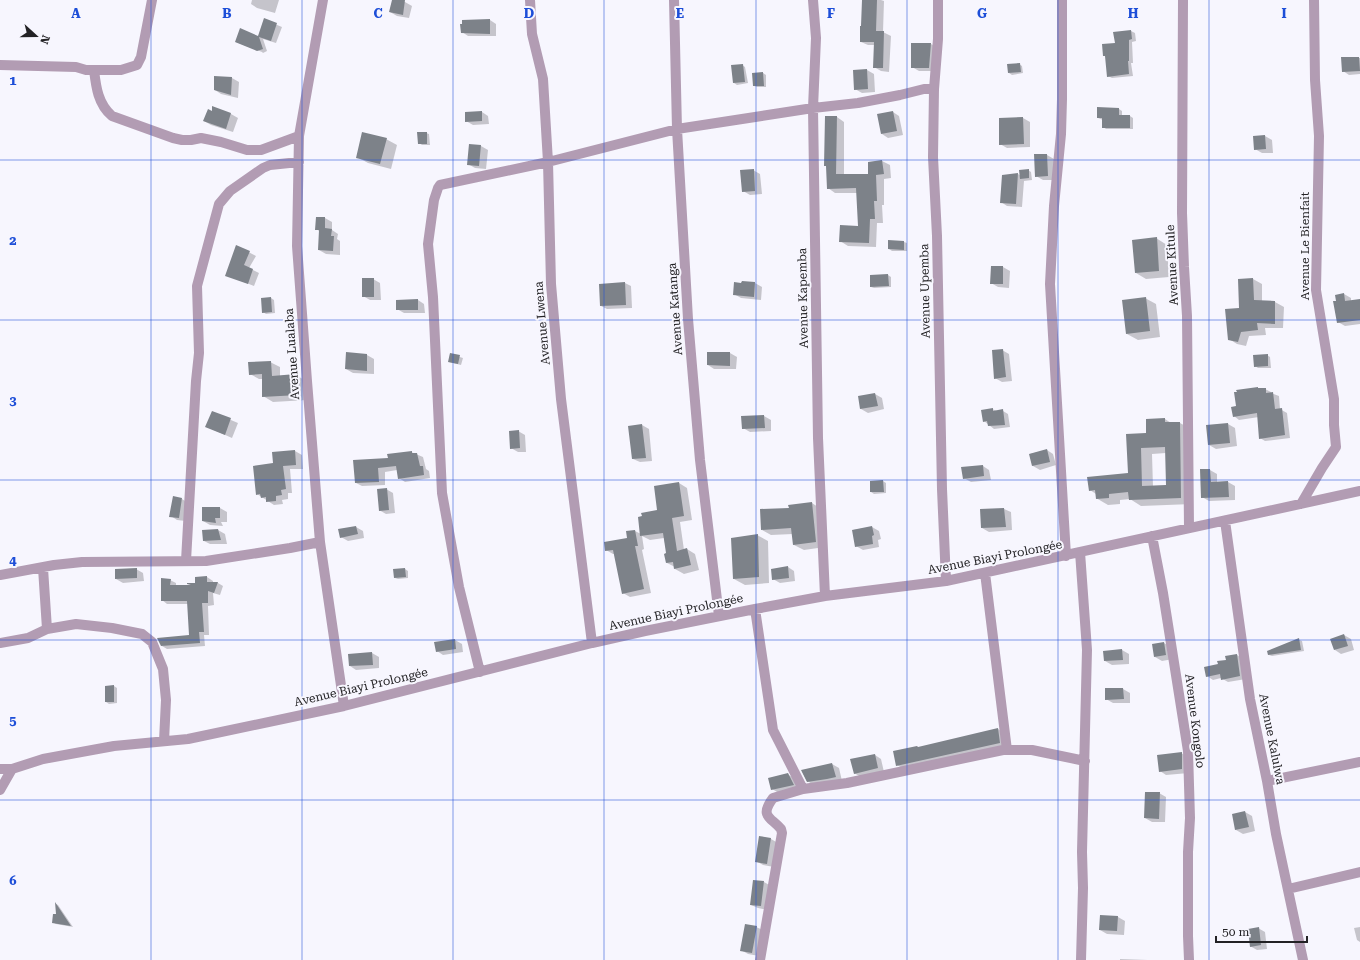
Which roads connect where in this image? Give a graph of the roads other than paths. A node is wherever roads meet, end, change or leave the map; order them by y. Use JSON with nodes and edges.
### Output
{"nodes":[{"id":1,"x":152,"y":0,"type":"edge"},
{"id":2,"x":323,"y":0,"type":"edge"},
{"id":3,"x":530,"y":0,"type":"edge"},
{"id":4,"x":674,"y":0,"type":"edge"},
{"id":5,"x":813,"y":0,"type":"edge"},
{"id":6,"x":938,"y":0,"type":"edge"},
{"id":7,"x":1062,"y":0,"type":"edge"},
{"id":8,"x":1183,"y":0,"type":"edge"},
{"id":9,"x":1314,"y":0,"type":"edge"},
{"id":10,"x":0,"y":65,"type":"edge"},
{"id":11,"x":94,"y":70,"type":"junction"},
{"id":12,"x":934,"y":89,"type":"junction"},
{"id":13,"x":813,"y":108,"type":"junction"},
{"id":14,"x":677,"y":129,"type":"junction"},
{"id":15,"x":299,"y":136,"type":"junction"},
{"id":16,"x":299,"y":162,"type":"junction"},
{"id":17,"x":548,"y":162,"type":"junction"},
{"id":18,"x":1360,"y":491,"type":"edge"},
{"id":19,"x":1301,"y":504,"type":"junction"},
{"id":20,"x":1225,"y":521,"type":"junction"},
{"id":21,"x":1189,"y":528,"type":"junction"},
{"id":22,"x":1152,"y":536,"type":"junction"},
{"id":23,"x":320,"y":542,"type":"junction"},
{"id":24,"x":1080,"y":552,"type":"junction"},
{"id":25,"x":1066,"y":556,"type":"junction"},
{"id":26,"x":186,"y":562,"type":"junction"},
{"id":27,"x":43,"y":568,"type":"junction"},
{"id":28,"x":985,"y":573,"type":"junction"},
{"id":29,"x":0,"y":576,"type":"edge"},
{"id":30,"x":946,"y":581,"type":"junction"},
{"id":31,"x":825,"y":596,"type":"junction"},
{"id":32,"x":755,"y":608,"type":"junction"},
{"id":33,"x":719,"y":616,"type":"junction"},
{"id":34,"x":47,"y":629,"type":"junction"},
{"id":35,"x":0,"y":643,"type":"edge"},
{"id":36,"x":592,"y":643,"type":"junction"},
{"id":37,"x":480,"y":672,"type":"junction"},
{"id":38,"x":344,"y":706,"type":"junction"},
{"id":39,"x":164,"y":741,"type":"junction"},
{"id":40,"x":1007,"y":750,"type":"junction"},
{"id":41,"x":1084,"y":761,"type":"junction"},
{"id":42,"x":1360,"y":762,"type":"edge"},
{"id":43,"x":0,"y":769,"type":"edge"},
{"id":44,"x":12,"y":769,"type":"junction"},
{"id":45,"x":1267,"y":781,"type":"junction"},
{"id":46,"x":803,"y":789,"type":"junction"},
{"id":47,"x":0,"y":790,"type":"edge"},
{"id":48,"x":1360,"y":872,"type":"edge"},
{"id":49,"x":1288,"y":889,"type":"junction"},
{"id":50,"x":760,"y":960,"type":"edge"},
{"id":51,"x":1081,"y":960,"type":"edge"},
{"id":52,"x":1189,"y":960,"type":"edge"},
{"id":53,"x":1303,"y":960,"type":"edge"}],
"edges":[{"from":1,"to":11,"type":"street"},
{"from":2,"to":15,"type":"street","name":"Avenue Lualaba"},
{"from":3,"to":17,"type":"street","name":"Avenue Lwena"},
{"from":4,"to":14,"type":"street","name":"Avenue Katanga"},
{"from":5,"to":13,"type":"street","name":"Avenue Kapemba"},
{"from":6,"to":12,"type":"street","name":"Avenue Upemba"},
{"from":7,"to":25,"type":"street"},
{"from":8,"to":21,"type":"street","name":"Avenue Kitule"},
{"from":9,"to":19,"type":"street","name":"Avenue Le Bienfait"},
{"from":10,"to":11,"type":"street"},
{"from":11,"to":15,"type":"street"},
{"from":12,"to":13,"type":"street"},
{"from":12,"to":30,"type":"street","name":"Avenue Upemba"},
{"from":13,"to":14,"type":"street"},
{"from":13,"to":31,"type":"street","name":"Avenue Kapemba"},
{"from":14,"to":17,"type":"street"},
{"from":14,"to":33,"type":"street","name":"Avenue Katanga"},
{"from":15,"to":16,"type":"street","name":"Avenue Lualaba"},
{"from":16,"to":23,"type":"street","name":"Avenue Lualaba"},
{"from":16,"to":26,"type":"street"},
{"from":17,"to":36,"type":"street","name":"Avenue Lwena"},
{"from":17,"to":37,"type":"street"},
{"from":18,"to":19,"type":"street","name":"Avenue Biayi Prolongée"},
{"from":19,"to":20,"type":"street","name":"Avenue Biayi Prolongée"},
{"from":20,"to":21,"type":"street","name":"Avenue Biayi Prolongée"},
{"from":20,"to":45,"type":"street","name":"Avenue Kalulwa"},
{"from":21,"to":22,"type":"street","name":"Avenue Biayi Prolongée"},
{"from":22,"to":24,"type":"street","name":"Avenue Biayi Prolongée"},
{"from":22,"to":52,"type":"street","name":"Avenue Kongolo"},
{"from":23,"to":26,"type":"street"},
{"from":23,"to":38,"type":"street","name":"Avenue Lualaba"},
{"from":24,"to":25,"type":"street","name":"Avenue Biayi Prolongée"},
{"from":24,"to":41,"type":"street"},
{"from":25,"to":28,"type":"street","name":"Avenue Biayi Prolongée"},
{"from":26,"to":27,"type":"street"},
{"from":27,"to":29,"type":"street"},
{"from":27,"to":34,"type":"street"},
{"from":28,"to":30,"type":"street","name":"Avenue Biayi Prolongée"},
{"from":28,"to":40,"type":"street"},
{"from":30,"to":31,"type":"street","name":"Avenue Biayi Prolongée"},
{"from":31,"to":32,"type":"street","name":"Avenue Biayi Prolongée"},
{"from":32,"to":33,"type":"street","name":"Avenue Biayi Prolongée"},
{"from":32,"to":46,"type":"street"},
{"from":33,"to":36,"type":"street","name":"Avenue Biayi Prolongée"},
{"from":34,"to":35,"type":"street"},
{"from":34,"to":39,"type":"street"},
{"from":36,"to":37,"type":"street","name":"Avenue Biayi Prolongée"},
{"from":37,"to":38,"type":"street","name":"Avenue Biayi Prolongée"},
{"from":38,"to":39,"type":"street","name":"Avenue Biayi Prolongée"},
{"from":39,"to":44,"type":"street","name":"Avenue Biayi Prolongée"},
{"from":40,"to":41,"type":"street"},
{"from":40,"to":46,"type":"street"},
{"from":41,"to":51,"type":"street"},
{"from":42,"to":45,"type":"street"},
{"from":43,"to":44,"type":"street","name":"Avenue Biayi Prolongée"},
{"from":44,"to":47,"type":"street"},
{"from":45,"to":49,"type":"street","name":"Avenue Kalulwa"},
{"from":46,"to":50,"type":"street"},
{"from":48,"to":49,"type":"street"},
{"from":49,"to":53,"type":"street","name":"Avenue Kalulwa"}]}
